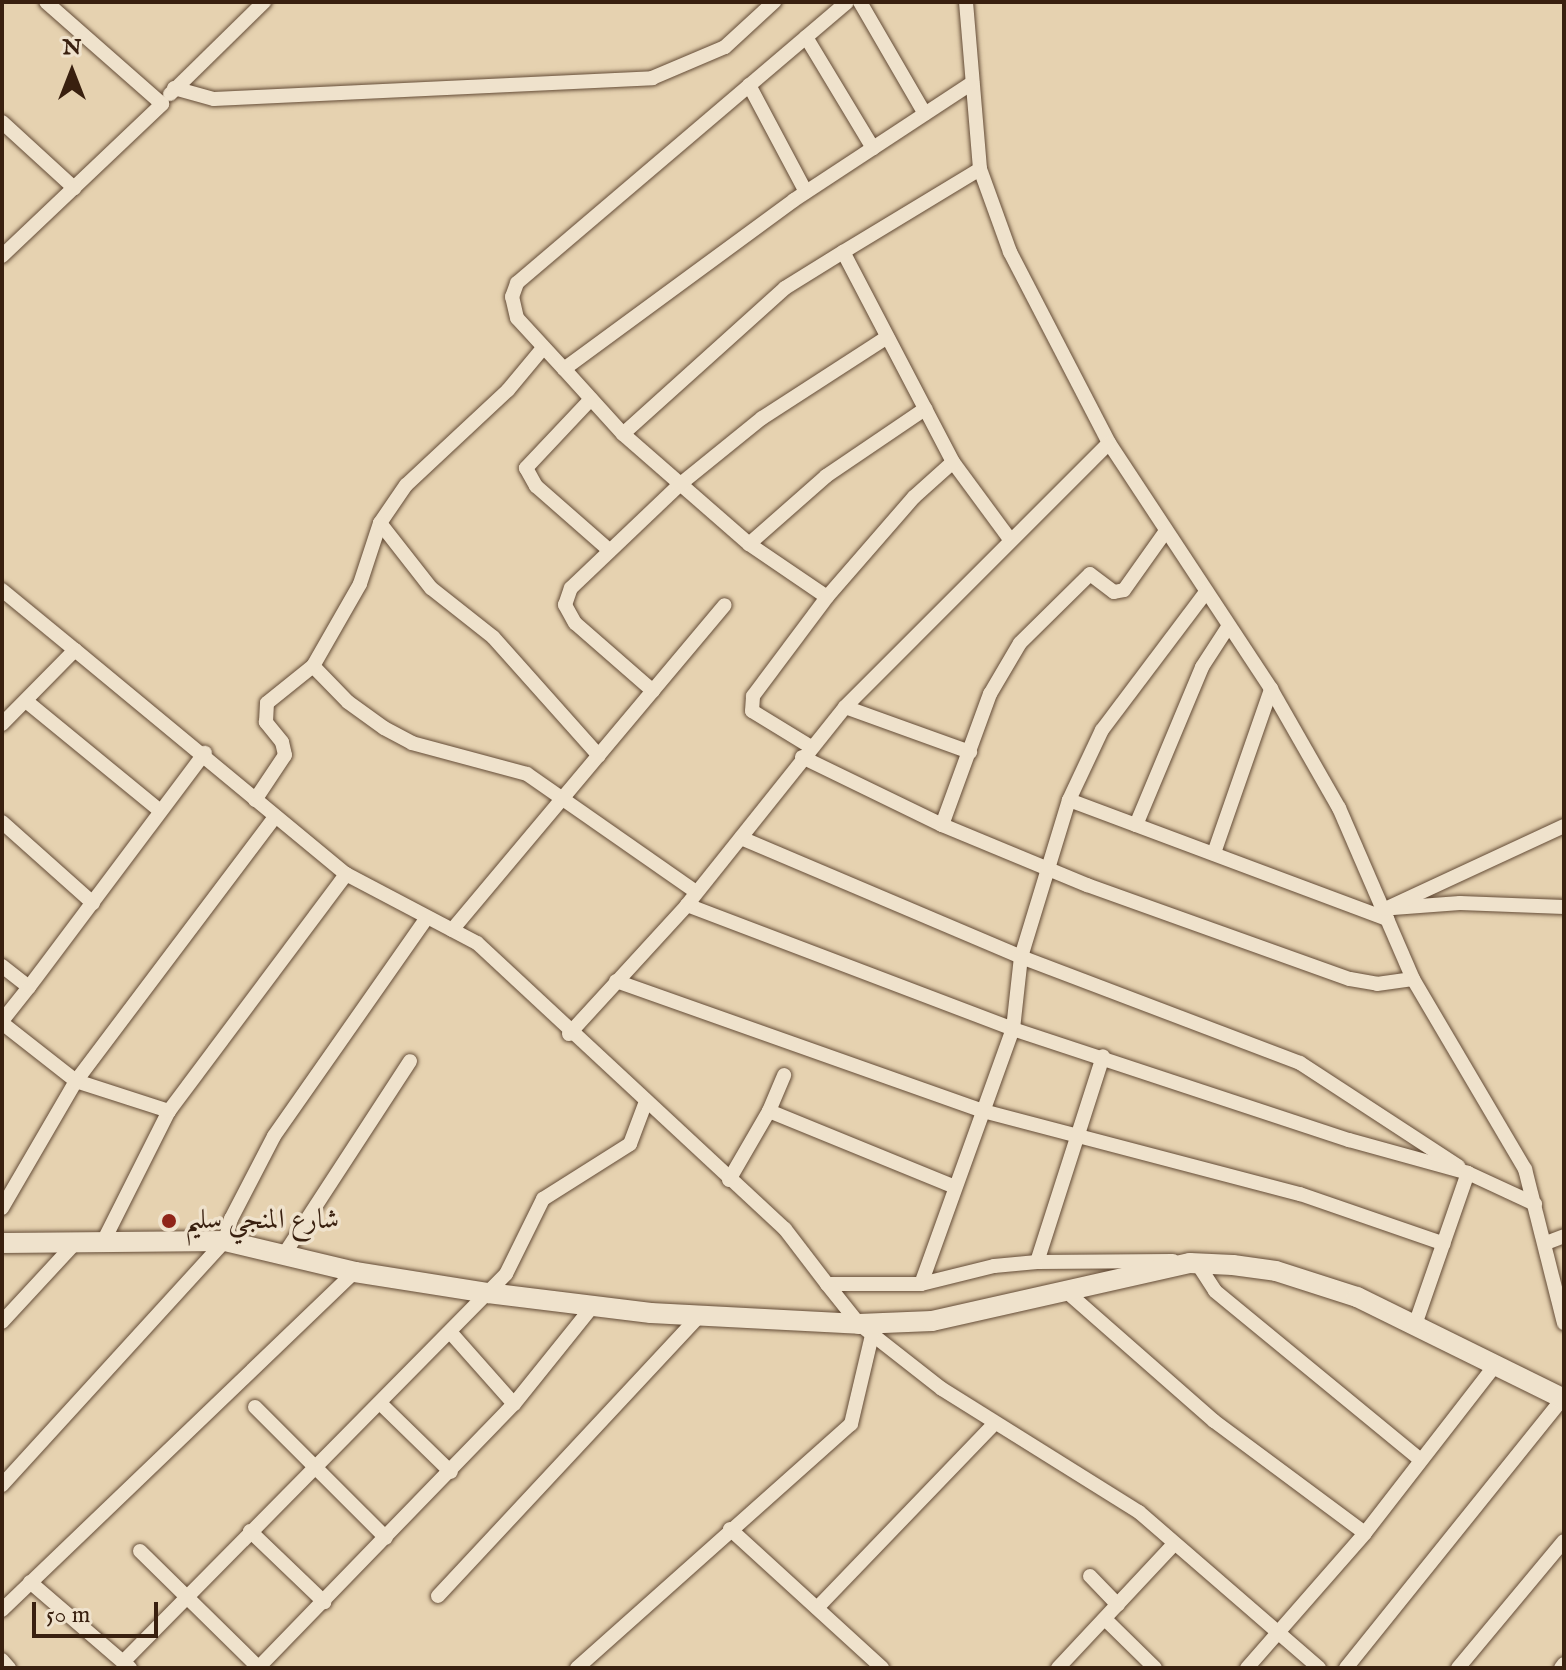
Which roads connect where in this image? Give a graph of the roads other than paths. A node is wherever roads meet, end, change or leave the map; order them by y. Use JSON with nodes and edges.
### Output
{"nodes":[{"id":1,"x":46,"y":2,"type":"edge"},
{"id":2,"x":264,"y":2,"type":"edge"},
{"id":3,"x":847,"y":2,"type":"edge"},
{"id":4,"x":860,"y":2,"type":"edge"},
{"id":5,"x":966,"y":2,"type":"edge"},
{"id":6,"x":766,"y":5,"type":"edge"},
{"id":7,"x":806,"y":37,"type":"junction"},
{"id":8,"x":972,"y":83,"type":"junction"},
{"id":9,"x":749,"y":85,"type":"junction"},
{"id":10,"x":174,"y":88,"type":"junction"},
{"id":11,"x":162,"y":104,"type":"junction"},
{"id":12,"x":925,"y":114,"type":"junction"},
{"id":13,"x":2,"y":122,"type":"edge"},
{"id":14,"x":873,"y":148,"type":"junction"},
{"id":15,"x":980,"y":169,"type":"junction"},
{"id":16,"x":74,"y":188,"type":"junction"},
{"id":17,"x":806,"y":192,"type":"junction"},
{"id":18,"x":843,"y":252,"type":"junction"},
{"id":19,"x":2,"y":256,"type":"edge"},
{"id":20,"x":887,"y":337,"type":"junction"},
{"id":21,"x":543,"y":348,"type":"junction"},
{"id":22,"x":564,"y":369,"type":"junction"},
{"id":23,"x":591,"y":399,"type":"junction"},
{"id":24,"x":925,"y":409,"type":"junction"},
{"id":25,"x":623,"y":434,"type":"junction"},
{"id":26,"x":1109,"y":443,"type":"junction"},
{"id":27,"x":953,"y":462,"type":"junction"},
{"id":28,"x":678,"y":486,"type":"junction"},
{"id":29,"x":380,"y":523,"type":"junction"},
{"id":30,"x":1166,"y":531,"type":"junction"},
{"id":31,"x":1009,"y":538,"type":"junction"},
{"id":32,"x":749,"y":544,"type":"junction"},
{"id":33,"x":609,"y":550,"type":"junction"},
{"id":34,"x":2,"y":590,"type":"edge"},
{"id":35,"x":1206,"y":592,"type":"junction"},
{"id":36,"x":827,"y":597,"type":"junction"},
{"id":37,"x":725,"y":605,"type":"dead end"},
{"id":38,"x":1228,"y":627,"type":"junction"},
{"id":39,"x":75,"y":650,"type":"junction"},
{"id":40,"x":313,"y":666,"type":"junction"},
{"id":41,"x":1271,"y":689,"type":"junction"},
{"id":42,"x":653,"y":691,"type":"junction"},
{"id":43,"x":26,"y":701,"type":"junction"},
{"id":44,"x":845,"y":707,"type":"junction"},
{"id":45,"x":2,"y":724,"type":"edge"},
{"id":46,"x":807,"y":752,"type":"junction"},
{"id":47,"x":970,"y":752,"type":"junction"},
{"id":48,"x":205,"y":753,"type":"junction"},
{"id":49,"x":599,"y":756,"type":"junction"},
{"id":50,"x":255,"y":800,"type":"junction"},
{"id":51,"x":1069,"y":800,"type":"junction"},
{"id":52,"x":563,"y":803,"type":"junction"},
{"id":53,"x":158,"y":809,"type":"junction"},
{"id":54,"x":275,"y":817,"type":"junction"},
{"id":55,"x":2,"y":822,"type":"edge"},
{"id":56,"x":942,"y":825,"type":"junction"},
{"id":57,"x":1136,"y":825,"type":"junction"},
{"id":58,"x":1564,"y":826,"type":"edge"},
{"id":59,"x":741,"y":838,"type":"junction"},
{"id":60,"x":1214,"y":853,"type":"junction"},
{"id":61,"x":1049,"y":867,"type":"junction"},
{"id":62,"x":346,"y":874,"type":"junction"},
{"id":63,"x":696,"y":892,"type":"junction"},
{"id":64,"x":93,"y":903,"type":"junction"},
{"id":65,"x":687,"y":905,"type":"junction"},
{"id":66,"x":1564,"y":907,"type":"edge"},
{"id":67,"x":1386,"y":914,"type":"junction"},
{"id":68,"x":425,"y":920,"type":"junction"},
{"id":69,"x":452,"y":930,"type":"junction"},
{"id":70,"x":1021,"y":957,"type":"junction"},
{"id":71,"x":2,"y":966,"type":"edge"},
{"id":72,"x":1413,"y":979,"type":"junction"},
{"id":73,"x":616,"y":981,"type":"junction"},
{"id":74,"x":29,"y":987,"type":"junction"},
{"id":75,"x":2,"y":1022,"type":"edge"},
{"id":76,"x":1013,"y":1029,"type":"junction"},
{"id":77,"x":569,"y":1034,"type":"junction"},
{"id":78,"x":1103,"y":1056,"type":"junction"},
{"id":79,"x":410,"y":1061,"type":"dead end"},
{"id":80,"x":784,"y":1075,"type":"dead end"},
{"id":81,"x":76,"y":1081,"type":"junction"},
{"id":82,"x":645,"y":1104,"type":"junction"},
{"id":83,"x":169,"y":1111,"type":"junction"},
{"id":84,"x":769,"y":1111,"type":"junction"},
{"id":85,"x":983,"y":1111,"type":"junction"},
{"id":86,"x":1076,"y":1138,"type":"junction"},
{"id":87,"x":1468,"y":1173,"type":"junction"},
{"id":88,"x":729,"y":1180,"type":"junction"},
{"id":89,"x":955,"y":1187,"type":"junction"},
{"id":90,"x":1535,"y":1204,"type":"junction"},
{"id":91,"x":2,"y":1208,"type":"edge"},
{"id":92,"x":1564,"y":1236,"type":"edge"},
{"id":93,"x":105,"y":1238,"type":"junction"},
{"id":94,"x":77,"y":1241,"type":"junction"},
{"id":95,"x":225,"y":1241,"type":"junction"},
{"id":96,"x":2,"y":1243,"type":"edge"},
{"id":97,"x":1546,"y":1243,"type":"junction"},
{"id":98,"x":1444,"y":1244,"type":"junction"},
{"id":99,"x":285,"y":1253,"type":"junction"},
{"id":100,"x":1037,"y":1262,"type":"junction"},
{"id":101,"x":1194,"y":1263,"type":"junction"},
{"id":102,"x":355,"y":1272,"type":"junction"},
{"id":103,"x":827,"y":1284,"type":"junction"},
{"id":104,"x":921,"y":1284,"type":"junction"},
{"id":105,"x":1067,"y":1292,"type":"junction"},
{"id":106,"x":488,"y":1293,"type":"junction"},
{"id":107,"x":592,"y":1307,"type":"junction"},
{"id":108,"x":699,"y":1316,"type":"junction"},
{"id":109,"x":2,"y":1322,"type":"edge"},
{"id":110,"x":1416,"y":1322,"type":"junction"},
{"id":111,"x":1564,"y":1323,"type":"edge"},
{"id":112,"x":866,"y":1329,"type":"junction"},
{"id":113,"x":451,"y":1333,"type":"junction"},
{"id":114,"x":1497,"y":1363,"type":"junction"},
{"id":115,"x":1563,"y":1398,"type":"edge"},
{"id":116,"x":514,"y":1404,"type":"junction"},
{"id":117,"x":382,"y":1405,"type":"junction"},
{"id":118,"x":255,"y":1407,"type":"dead end"},
{"id":119,"x":994,"y":1424,"type":"junction"},
{"id":120,"x":1421,"y":1460,"type":"junction"},
{"id":121,"x":314,"y":1469,"type":"junction"},
{"id":122,"x":451,"y":1472,"type":"junction"},
{"id":123,"x":2,"y":1485,"type":"edge"},
{"id":124,"x":730,"y":1529,"type":"junction"},
{"id":125,"x":250,"y":1531,"type":"junction"},
{"id":126,"x":1365,"y":1533,"type":"junction"},
{"id":127,"x":386,"y":1538,"type":"junction"},
{"id":128,"x":1564,"y":1541,"type":"edge"},
{"id":129,"x":1174,"y":1544,"type":"junction"},
{"id":130,"x":140,"y":1551,"type":"dead end"},
{"id":131,"x":1090,"y":1576,"type":"dead end"},
{"id":132,"x":30,"y":1582,"type":"junction"},
{"id":133,"x":189,"y":1595,"type":"junction"},
{"id":134,"x":438,"y":1596,"type":"dead end"},
{"id":135,"x":324,"y":1602,"type":"junction"},
{"id":136,"x":1118,"y":1605,"type":"junction"},
{"id":137,"x":817,"y":1608,"type":"junction"},
{"id":138,"x":2,"y":1609,"type":"edge"},
{"id":139,"x":1105,"y":1619,"type":"junction"},
{"id":140,"x":1281,"y":1632,"type":"junction"},
{"id":141,"x":2,"y":1660,"type":"edge"},
{"id":142,"x":127,"y":1665,"type":"edge"},
{"id":143,"x":9,"y":1668,"type":"edge"},
{"id":144,"x":258,"y":1668,"type":"edge"},
{"id":145,"x":577,"y":1668,"type":"edge"},
{"id":146,"x":882,"y":1668,"type":"edge"},
{"id":147,"x":1058,"y":1668,"type":"edge"},
{"id":148,"x":1155,"y":1668,"type":"edge"},
{"id":149,"x":1247,"y":1668,"type":"edge"},
{"id":150,"x":1319,"y":1668,"type":"edge"},
{"id":151,"x":1346,"y":1668,"type":"edge"},
{"id":152,"x":1458,"y":1668,"type":"edge"}],
"edges":[{"from":1,"to":11,"type":"street"},
{"from":2,"to":10,"type":"street"},
{"from":3,"to":7,"type":"street"},
{"from":4,"to":12,"type":"street"},
{"from":5,"to":8,"type":"street"},
{"from":6,"to":10,"type":"street"},
{"from":7,"to":9,"type":"street"},
{"from":7,"to":14,"type":"street"},
{"from":8,"to":12,"type":"street"},
{"from":8,"to":15,"type":"street"},
{"from":9,"to":17,"type":"street"},
{"from":9,"to":21,"type":"street"},
{"from":10,"to":11,"type":"street"},
{"from":11,"to":16,"type":"street"},
{"from":12,"to":14,"type":"street"},
{"from":13,"to":16,"type":"street"},
{"from":14,"to":17,"type":"street"},
{"from":15,"to":18,"type":"street"},
{"from":15,"to":26,"type":"street"},
{"from":16,"to":19,"type":"street"},
{"from":17,"to":22,"type":"street"},
{"from":18,"to":20,"type":"street"},
{"from":18,"to":25,"type":"street"},
{"from":20,"to":24,"type":"street"},
{"from":20,"to":28,"type":"street"},
{"from":21,"to":22,"type":"street"},
{"from":21,"to":29,"type":"street"},
{"from":22,"to":23,"type":"street"},
{"from":23,"to":25,"type":"street"},
{"from":23,"to":33,"type":"street"},
{"from":24,"to":27,"type":"street"},
{"from":24,"to":32,"type":"street"},
{"from":25,"to":28,"type":"street"},
{"from":26,"to":30,"type":"street"},
{"from":26,"to":31,"type":"street"},
{"from":27,"to":31,"type":"street"},
{"from":27,"to":36,"type":"street"},
{"from":28,"to":32,"type":"street"},
{"from":28,"to":33,"type":"street"},
{"from":29,"to":40,"type":"street"},
{"from":29,"to":49,"type":"street"},
{"from":30,"to":35,"type":"street"},
{"from":30,"to":47,"type":"street"},
{"from":31,"to":44,"type":"street"},
{"from":32,"to":36,"type":"street"},
{"from":33,"to":42,"type":"street"},
{"from":34,"to":39,"type":"street"},
{"from":35,"to":38,"type":"street"},
{"from":35,"to":51,"type":"street"},
{"from":36,"to":46,"type":"street"},
{"from":37,"to":42,"type":"street"},
{"from":38,"to":41,"type":"street"},
{"from":38,"to":57,"type":"street"},
{"from":39,"to":43,"type":"street"},
{"from":39,"to":48,"type":"street"},
{"from":40,"to":50,"type":"street"},
{"from":40,"to":52,"type":"street"},
{"from":41,"to":60,"type":"street"},
{"from":41,"to":67,"type":"street"},
{"from":42,"to":49,"type":"street"},
{"from":43,"to":45,"type":"street"},
{"from":43,"to":53,"type":"street"},
{"from":44,"to":46,"type":"street"},
{"from":44,"to":47,"type":"street"},
{"from":46,"to":56,"type":"street"},
{"from":46,"to":59,"type":"street"},
{"from":47,"to":56,"type":"street"},
{"from":48,"to":50,"type":"street"},
{"from":48,"to":53,"type":"street"},
{"from":49,"to":52,"type":"street"},
{"from":50,"to":54,"type":"street"},
{"from":51,"to":57,"type":"street"},
{"from":51,"to":61,"type":"street"},
{"from":52,"to":63,"type":"street"},
{"from":52,"to":69,"type":"street"},
{"from":53,"to":64,"type":"street"},
{"from":54,"to":62,"type":"street"},
{"from":54,"to":81,"type":"street"},
{"from":55,"to":64,"type":"street"},
{"from":56,"to":61,"type":"street"},
{"from":57,"to":60,"type":"street"},
{"from":58,"to":67,"type":"street"},
{"from":59,"to":63,"type":"street"},
{"from":59,"to":70,"type":"street"},
{"from":60,"to":67,"type":"street"},
{"from":61,"to":70,"type":"street"},
{"from":61,"to":72,"type":"street"},
{"from":62,"to":68,"type":"street"},
{"from":62,"to":83,"type":"street"},
{"from":63,"to":65,"type":"street"},
{"from":64,"to":74,"type":"street"},
{"from":65,"to":73,"type":"street"},
{"from":65,"to":76,"type":"street"},
{"from":66,"to":67,"type":"street"},
{"from":67,"to":72,"type":"street"},
{"from":68,"to":69,"type":"street"},
{"from":68,"to":95,"type":"street"},
{"from":69,"to":77,"type":"street"},
{"from":70,"to":76,"type":"street"},
{"from":70,"to":87,"type":"street"},
{"from":71,"to":74,"type":"street"},
{"from":72,"to":90,"type":"street"},
{"from":73,"to":77,"type":"street"},
{"from":73,"to":85,"type":"street"},
{"from":74,"to":75,"type":"street"},
{"from":75,"to":81,"type":"street"},
{"from":76,"to":78,"type":"street"},
{"from":76,"to":85,"type":"street"},
{"from":77,"to":82,"type":"street"},
{"from":78,"to":86,"type":"street"},
{"from":78,"to":87,"type":"street"},
{"from":79,"to":99,"type":"street"},
{"from":80,"to":84,"type":"street"},
{"from":81,"to":83,"type":"street"},
{"from":81,"to":91,"type":"street"},
{"from":82,"to":88,"type":"street"},
{"from":82,"to":106,"type":"street"},
{"from":83,"to":93,"type":"street"},
{"from":84,"to":88,"type":"street"},
{"from":84,"to":89,"type":"street"},
{"from":85,"to":86,"type":"street"},
{"from":85,"to":89,"type":"street"},
{"from":86,"to":98,"type":"street"},
{"from":86,"to":100,"type":"street"},
{"from":87,"to":90,"type":"street"},
{"from":87,"to":98,"type":"street"},
{"from":88,"to":103,"type":"street"},
{"from":89,"to":104,"type":"street"},
{"from":90,"to":97,"type":"street"},
{"from":92,"to":97,"type":"street"},
{"from":93,"to":94,"type":"street"},
{"from":93,"to":95,"type":"street"},
{"from":94,"to":96,"type":"street"},
{"from":94,"to":109,"type":"street"},
{"from":95,"to":99,"type":"street"},
{"from":95,"to":123,"type":"street"},
{"from":97,"to":111,"type":"street"},
{"from":98,"to":110,"type":"street"},
{"from":99,"to":102,"type":"street"},
{"from":100,"to":101,"type":"street"},
{"from":100,"to":104,"type":"street"},
{"from":101,"to":105,"type":"street"},
{"from":101,"to":110,"type":"street"},
{"from":101,"to":120,"type":"street"},
{"from":102,"to":106,"type":"street"},
{"from":102,"to":132,"type":"street"},
{"from":103,"to":104,"type":"street"},
{"from":103,"to":112,"type":"street"},
{"from":105,"to":112,"type":"street"},
{"from":105,"to":126,"type":"street"},
{"from":106,"to":107,"type":"street"},
{"from":106,"to":113,"type":"street"},
{"from":107,"to":108,"type":"street"},
{"from":107,"to":116,"type":"street"},
{"from":108,"to":112,"type":"street"},
{"from":108,"to":134,"type":"street"},
{"from":110,"to":114,"type":"street"},
{"from":112,"to":119,"type":"street"},
{"from":112,"to":124,"type":"street"},
{"from":113,"to":116,"type":"street"},
{"from":113,"to":117,"type":"street"},
{"from":114,"to":115,"type":"street"},
{"from":114,"to":120,"type":"street"},
{"from":115,"to":151,"type":"street"},
{"from":116,"to":122,"type":"street"},
{"from":117,"to":121,"type":"street"},
{"from":117,"to":122,"type":"street"},
{"from":118,"to":121,"type":"street"},
{"from":119,"to":129,"type":"street"},
{"from":119,"to":137,"type":"street"},
{"from":120,"to":126,"type":"street"},
{"from":121,"to":125,"type":"street"},
{"from":121,"to":127,"type":"street"},
{"from":122,"to":127,"type":"street"},
{"from":124,"to":137,"type":"street"},
{"from":124,"to":145,"type":"street"},
{"from":125,"to":133,"type":"street"},
{"from":125,"to":135,"type":"street"},
{"from":126,"to":140,"type":"street"},
{"from":127,"to":135,"type":"street"},
{"from":128,"to":152,"type":"street"},
{"from":129,"to":136,"type":"street"},
{"from":129,"to":140,"type":"street"},
{"from":130,"to":133,"type":"street"},
{"from":131,"to":136,"type":"street"},
{"from":132,"to":138,"type":"street"},
{"from":132,"to":142,"type":"street"},
{"from":133,"to":142,"type":"street"},
{"from":133,"to":144,"type":"street"},
{"from":135,"to":144,"type":"street"},
{"from":136,"to":139,"type":"street"},
{"from":137,"to":146,"type":"street"},
{"from":139,"to":147,"type":"street"},
{"from":139,"to":148,"type":"street"},
{"from":140,"to":149,"type":"street"},
{"from":140,"to":150,"type":"street"},
{"from":141,"to":143,"type":"street"}]}
